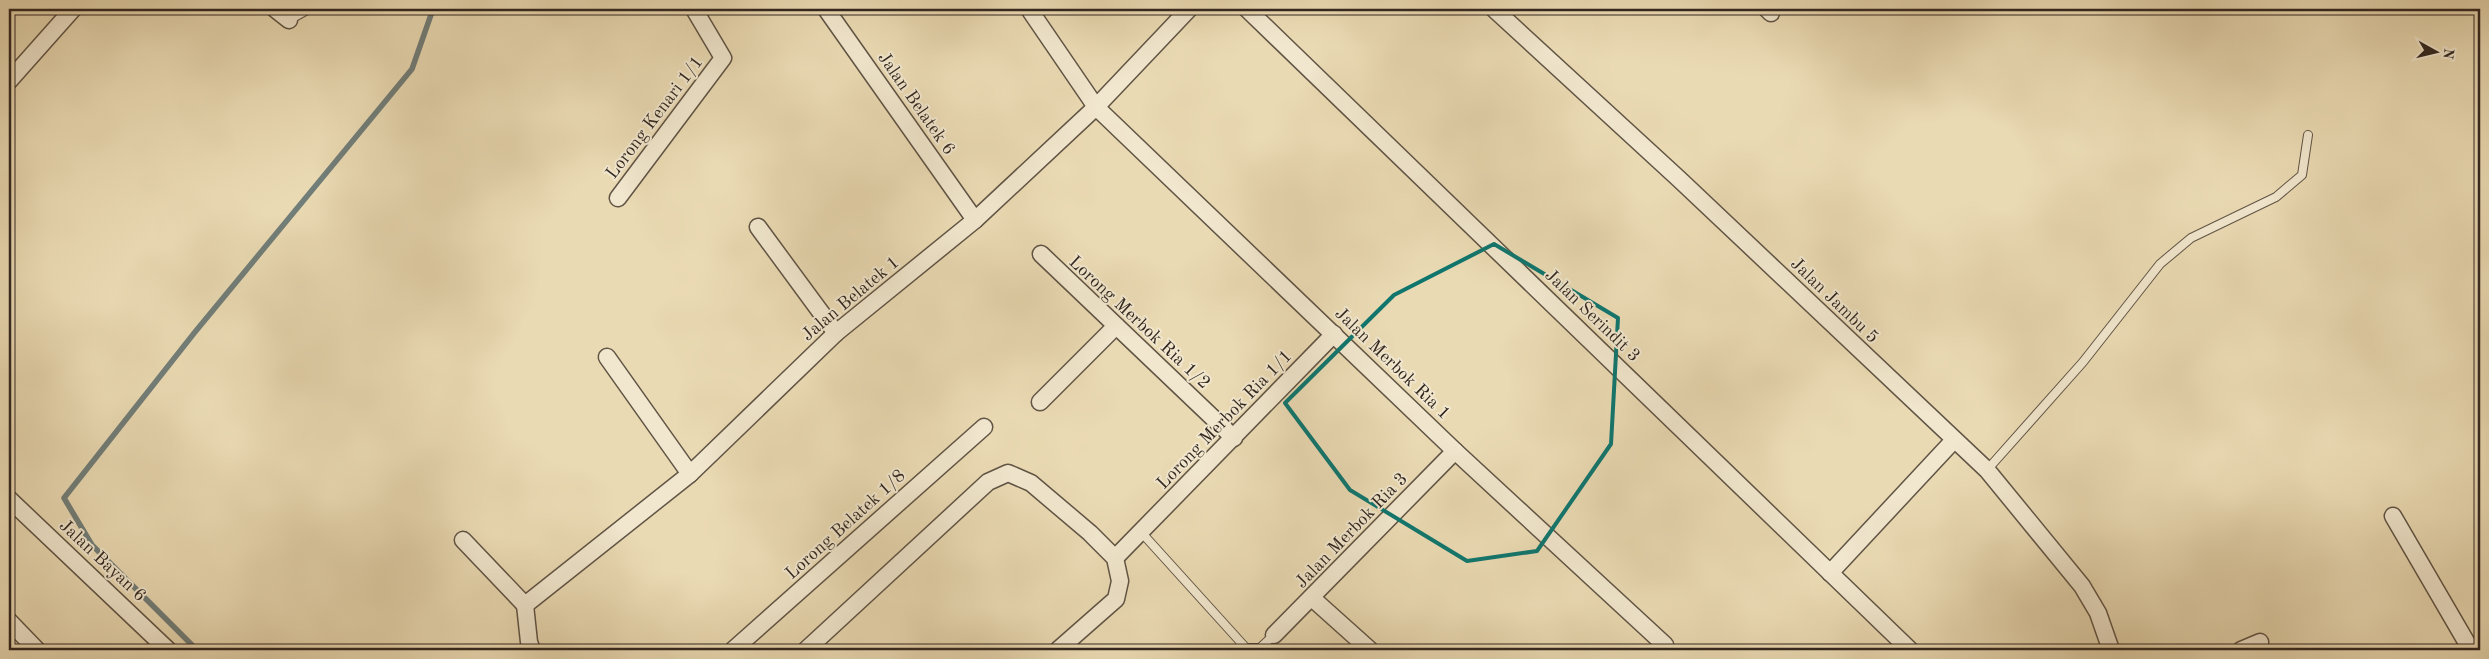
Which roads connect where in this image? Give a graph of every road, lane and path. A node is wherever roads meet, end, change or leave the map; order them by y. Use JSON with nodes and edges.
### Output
{"nodes":[{"id":1,"x":73,"y":9,"type":"edge"},
{"id":2,"x":275,"y":9,"type":"edge"},
{"id":3,"x":309,"y":9,"type":"edge"},
{"id":4,"x":694,"y":9,"type":"edge"},
{"id":5,"x":826,"y":9,"type":"edge"},
{"id":6,"x":1028,"y":9,"type":"edge"},
{"id":7,"x":1188,"y":9,"type":"edge"},
{"id":8,"x":1247,"y":9,"type":"edge"},
{"id":9,"x":1494,"y":9,"type":"edge"},
{"id":10,"x":289,"y":20,"type":"joint"},
{"id":11,"x":9,"y":82,"type":"edge"},
{"id":12,"x":1096,"y":107,"type":"junction"},
{"id":13,"x":2308,"y":135,"type":"dead end"},
{"id":14,"x":618,"y":198,"type":"dead end"},
{"id":15,"x":975,"y":220,"type":"junction"},
{"id":16,"x":758,"y":227,"type":"dead end"},
{"id":17,"x":1041,"y":254,"type":"dead end"},
{"id":18,"x":1116,"y":326,"type":"junction"},
{"id":19,"x":836,"y":333,"type":"junction"},
{"id":20,"x":1334,"y":334,"type":"junction"},
{"id":21,"x":607,"y":357,"type":"dead end"},
{"id":22,"x":1040,"y":402,"type":"dead end"},
{"id":23,"x":984,"y":427,"type":"dead end"},
{"id":24,"x":1234,"y":438,"type":"junction"},
{"id":25,"x":1954,"y":440,"type":"junction"},
{"id":26,"x":1455,"y":451,"type":"junction"},
{"id":27,"x":1987,"y":470,"type":"junction"},
{"id":28,"x":690,"y":474,"type":"junction"},
{"id":29,"x":9,"y":499,"type":"edge"},
{"id":30,"x":2393,"y":516,"type":"dead end"},
{"id":31,"x":1141,"y":532,"type":"junction"},
{"id":32,"x":463,"y":540,"type":"dead end"},
{"id":33,"x":1116,"y":558,"type":"junction"},
{"id":34,"x":1830,"y":573,"type":"junction"},
{"id":35,"x":1312,"y":598,"type":"junction"},
{"id":36,"x":525,"y":605,"type":"junction"},
{"id":37,"x":9,"y":621,"type":"edge"},
{"id":38,"x":1274,"y":635,"type":"joint"},
{"id":39,"x":2260,"y":642,"type":"dead end"},
{"id":40,"x":1665,"y":645,"type":"dead end"},
{"id":41,"x":37,"y":650,"type":"edge"},
{"id":42,"x":168,"y":650,"type":"edge"},
{"id":43,"x":532,"y":650,"type":"edge"},
{"id":44,"x":733,"y":650,"type":"edge"},
{"id":45,"x":806,"y":650,"type":"edge"},
{"id":46,"x":1058,"y":650,"type":"edge"},
{"id":47,"x":1370,"y":650,"type":"edge"},
{"id":48,"x":1910,"y":650,"type":"edge"},
{"id":49,"x":2111,"y":650,"type":"edge"},
{"id":50,"x":2241,"y":650,"type":"edge"},
{"id":51,"x":2471,"y":650,"type":"edge"}],
"edges":[{"from":1,"to":11,"type":"street"},
{"from":2,"to":10,"type":"street"},
{"from":3,"to":10,"type":"lane"},
{"from":4,"to":14,"type":"street","name":"Lorong Kenari 1/1"},
{"from":5,"to":15,"type":"street","name":"Jalan Belatek 6"},
{"from":6,"to":12,"type":"street","name":"Jalan Merbok Ria 1"},
{"from":7,"to":12,"type":"street","name":"Jalan Belatek 1"},
{"from":8,"to":34,"type":"street","name":"Jalan Serindit 3"},
{"from":9,"to":25,"type":"street","name":"Jalan Jambu 5"},
{"from":12,"to":15,"type":"street","name":"Jalan Belatek 1"},
{"from":12,"to":20,"type":"street","name":"Jalan Merbok Ria 1"},
{"from":13,"to":27,"type":"lane"},
{"from":15,"to":19,"type":"street","name":"Jalan Belatek 1"},
{"from":16,"to":19,"type":"street"},
{"from":17,"to":18,"type":"street","name":"Lorong Merbok Ria 1/2"},
{"from":18,"to":22,"type":"street"},
{"from":18,"to":24,"type":"street","name":"Lorong Merbok Ria 1/2"},
{"from":19,"to":28,"type":"street","name":"Jalan Belatek 1"},
{"from":20,"to":24,"type":"street","name":"Lorong Merbok Ria 1/1"},
{"from":20,"to":26,"type":"street","name":"Jalan Merbok Ria 1"},
{"from":21,"to":28,"type":"street"},
{"from":23,"to":44,"type":"street","name":"Lorong Belatek 1/8"},
{"from":24,"to":31,"type":"street","name":"Lorong Merbok Ria 1/1"},
{"from":25,"to":27,"type":"street","name":"Jalan Jambu 5"},
{"from":25,"to":34,"type":"street"},
{"from":26,"to":35,"type":"street","name":"Jalan Merbok Ria 3"},
{"from":26,"to":40,"type":"street","name":"Jalan Merbok Ria 1"},
{"from":27,"to":49,"type":"street","name":"Jalan Jambu 5"},
{"from":28,"to":36,"type":"street","name":"Jalan Belatek 1"},
{"from":29,"to":42,"type":"street","name":"Jalan Bayan 6"},
{"from":30,"to":51,"type":"street"},
{"from":31,"to":33,"type":"street","name":"Lorong Merbok Ria 1/1"},
{"from":31,"to":38,"type":"lane"},
{"from":32,"to":36,"type":"street"},
{"from":33,"to":45,"type":"street"},
{"from":33,"to":46,"type":"street"},
{"from":34,"to":48,"type":"street","name":"Jalan Serindit 3"},
{"from":35,"to":38,"type":"street","name":"Jalan Merbok Ria 3"},
{"from":35,"to":47,"type":"street"},
{"from":36,"to":43,"type":"street"},
{"from":37,"to":41,"type":"street"},
{"from":39,"to":50,"type":"street"}]}
